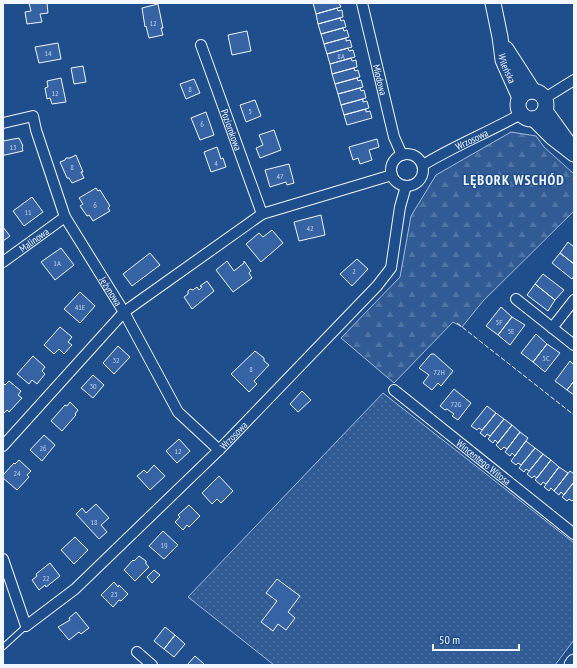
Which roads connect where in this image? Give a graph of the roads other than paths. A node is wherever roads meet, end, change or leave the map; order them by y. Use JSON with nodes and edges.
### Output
{"nodes":[{"id":1,"x":362,"y":3,"type":"edge"},
{"id":2,"x":493,"y":3,"type":"edge"},
{"id":3,"x":500,"y":37,"type":"junction"},
{"id":4,"x":201,"y":45,"type":"dead end"},
{"id":5,"x":574,"y":80,"type":"edge"},
{"id":6,"x":536,"y":107,"type":"junction"},
{"id":7,"x":3,"y":123,"type":"edge"},
{"id":8,"x":574,"y":153,"type":"edge"},
{"id":9,"x":402,"y":154,"type":"junction"},
{"id":10,"x":423,"y":165,"type":"junction"},
{"id":11,"x":392,"y":175,"type":"junction"},
{"id":12,"x":406,"y":186,"type":"junction"},
{"id":13,"x":262,"y":214,"type":"junction"},
{"id":14,"x":64,"y":217,"type":"junction"},
{"id":15,"x":3,"y":262,"type":"edge"},
{"id":16,"x":516,"y":299,"type":"dead end"},
{"id":17,"x":574,"y":300,"type":"edge"},
{"id":18,"x":124,"y":312,"type":"junction"},
{"id":19,"x":552,"y":328,"type":"junction"},
{"id":20,"x":574,"y":345,"type":"edge"},
{"id":21,"x":394,"y":390,"type":"dead end"},
{"id":22,"x":3,"y":446,"type":"edge"},
{"id":23,"x":219,"y":450,"type":"junction"},
{"id":24,"x":574,"y":534,"type":"edge"},
{"id":25,"x":3,"y":559,"type":"edge"},
{"id":26,"x":26,"y":626,"type":"junction"},
{"id":27,"x":3,"y":647,"type":"edge"},
{"id":28,"x":137,"y":652,"type":"dead end"},
{"id":29,"x":574,"y":662,"type":"edge"},
{"id":30,"x":152,"y":665,"type":"edge"},
{"id":31,"x":572,"y":665,"type":"edge"}],
"edges":[{"from":1,"to":9,"type":"street","name":"Miodowa"},
{"from":2,"to":3,"type":"main road","name":"Wileńska"},
{"from":3,"to":6,"type":"main road","name":"Wileńska"},
{"from":3,"to":6,"type":"main road","name":"Wileńska"},
{"from":4,"to":13,"type":"street","name":"Poziomkowa"},
{"from":5,"to":6,"type":"street","name":"Wrzosowa"},
{"from":6,"to":8,"type":"main road","name":"Wileńska"},
{"from":6,"to":10,"type":"street","name":"Wrzosowa"},
{"from":7,"to":14,"type":"street","name":"Jeżynowa"},
{"from":9,"to":10,"type":"street"},
{"from":9,"to":11,"type":"street"},
{"from":10,"to":12,"type":"street"},
{"from":11,"to":12,"type":"street"},
{"from":11,"to":13,"type":"street"},
{"from":12,"to":23,"type":"street","name":"Wrzosowa"},
{"from":13,"to":18,"type":"street"},
{"from":14,"to":15,"type":"street","name":"Malinowa"},
{"from":14,"to":18,"type":"street","name":"Jeżynowa"},
{"from":16,"to":19,"type":"street"},
{"from":17,"to":19,"type":"street"},
{"from":18,"to":22,"type":"street"},
{"from":18,"to":23,"type":"street","name":"Jeżynowa"},
{"from":19,"to":20,"type":"street"},
{"from":21,"to":24,"type":"street","name":"Wincentego Witosa"},
{"from":23,"to":26,"type":"street","name":"Wrzosowa"},
{"from":25,"to":26,"type":"street"},
{"from":26,"to":27,"type":"lane","name":"Wrzosowa"},
{"from":28,"to":30,"type":"street"},
{"from":29,"to":31,"type":"main road"}]}
